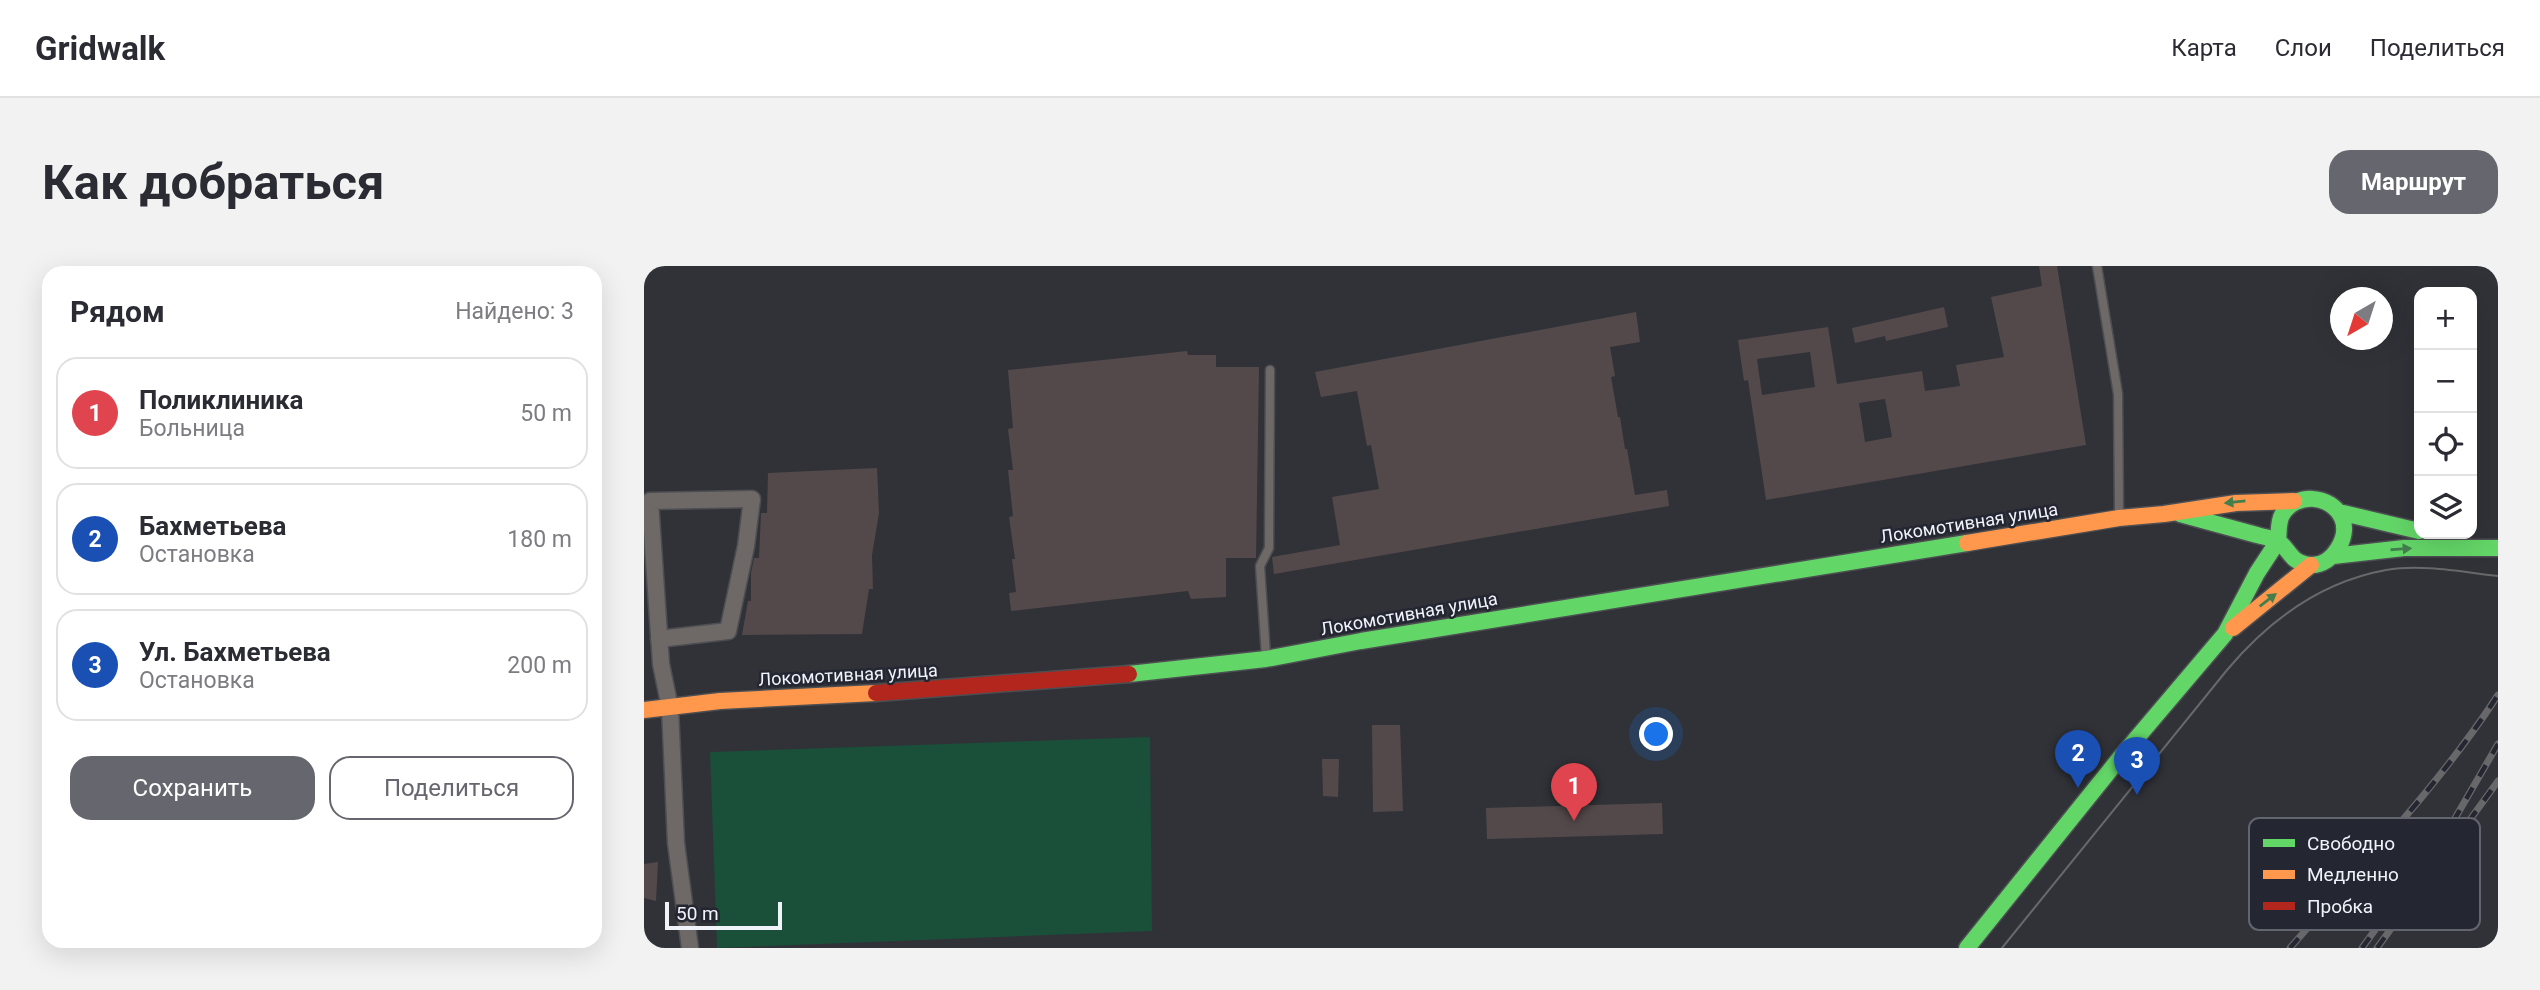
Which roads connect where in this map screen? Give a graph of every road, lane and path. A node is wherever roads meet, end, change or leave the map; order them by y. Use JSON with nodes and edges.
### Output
{"nodes":[{"id":1,"x":2097,"y":266,"type":"edge"},
{"id":2,"x":1270,"y":370,"type":"dead end"},
{"id":3,"x":2294,"y":501,"type":"junction"},
{"id":4,"x":2339,"y":512,"type":"junction"},
{"id":5,"x":2176,"y":513,"type":"junction"},
{"id":6,"x":2119,"y":518,"type":"junction"},
{"id":7,"x":2414,"y":530,"type":"edge"},
{"id":8,"x":2457,"y":539,"type":"edge"},
{"id":9,"x":2278,"y":541,"type":"junction"},
{"id":10,"x":2498,"y":547,"type":"edge"},
{"id":11,"x":2333,"y":556,"type":"junction"},
{"id":12,"x":2311,"y":565,"type":"junction"},
{"id":13,"x":2225,"y":634,"type":"junction"},
{"id":14,"x":659,"y":639,"type":"junction"},
{"id":15,"x":1266,"y":659,"type":"junction"},
{"id":16,"x":670,"y":708,"type":"junction"},
{"id":17,"x":644,"y":710,"type":"edge"},
{"id":18,"x":690,"y":948,"type":"edge"},
{"id":19,"x":1967,"y":948,"type":"edge"}],
"edges":[{"from":1,"to":6,"type":"lane"},
{"from":2,"to":15,"type":"lane"},
{"from":3,"to":4,"type":"main road"},
{"from":3,"to":5,"type":"main road","one_way":true},
{"from":3,"to":9,"type":"main road"},
{"from":4,"to":7,"type":"main road"},
{"from":4,"to":11,"type":"main road"},
{"from":5,"to":6,"type":"main road","name":"Локомотивная улица"},
{"from":5,"to":9,"type":"main road"},
{"from":6,"to":15,"type":"main road","name":"Локомотивная улица"},
{"from":8,"to":10,"type":"main road"},
{"from":9,"to":12,"type":"main road"},
{"from":9,"to":13,"type":"main road"},
{"from":11,"to":10,"type":"main road","one_way":true},
{"from":11,"to":12,"type":"main road"},
{"from":13,"to":12,"type":"main road","one_way":true},
{"from":13,"to":19,"type":"main road"},
{"from":14,"to":14,"type":"street"},
{"from":14,"to":16,"type":"street"},
{"from":15,"to":16,"type":"main road","name":"Локомотивная улица"},
{"from":16,"to":17,"type":"main road","name":"Локомотивная улица"},
{"from":16,"to":18,"type":"street"}]}
